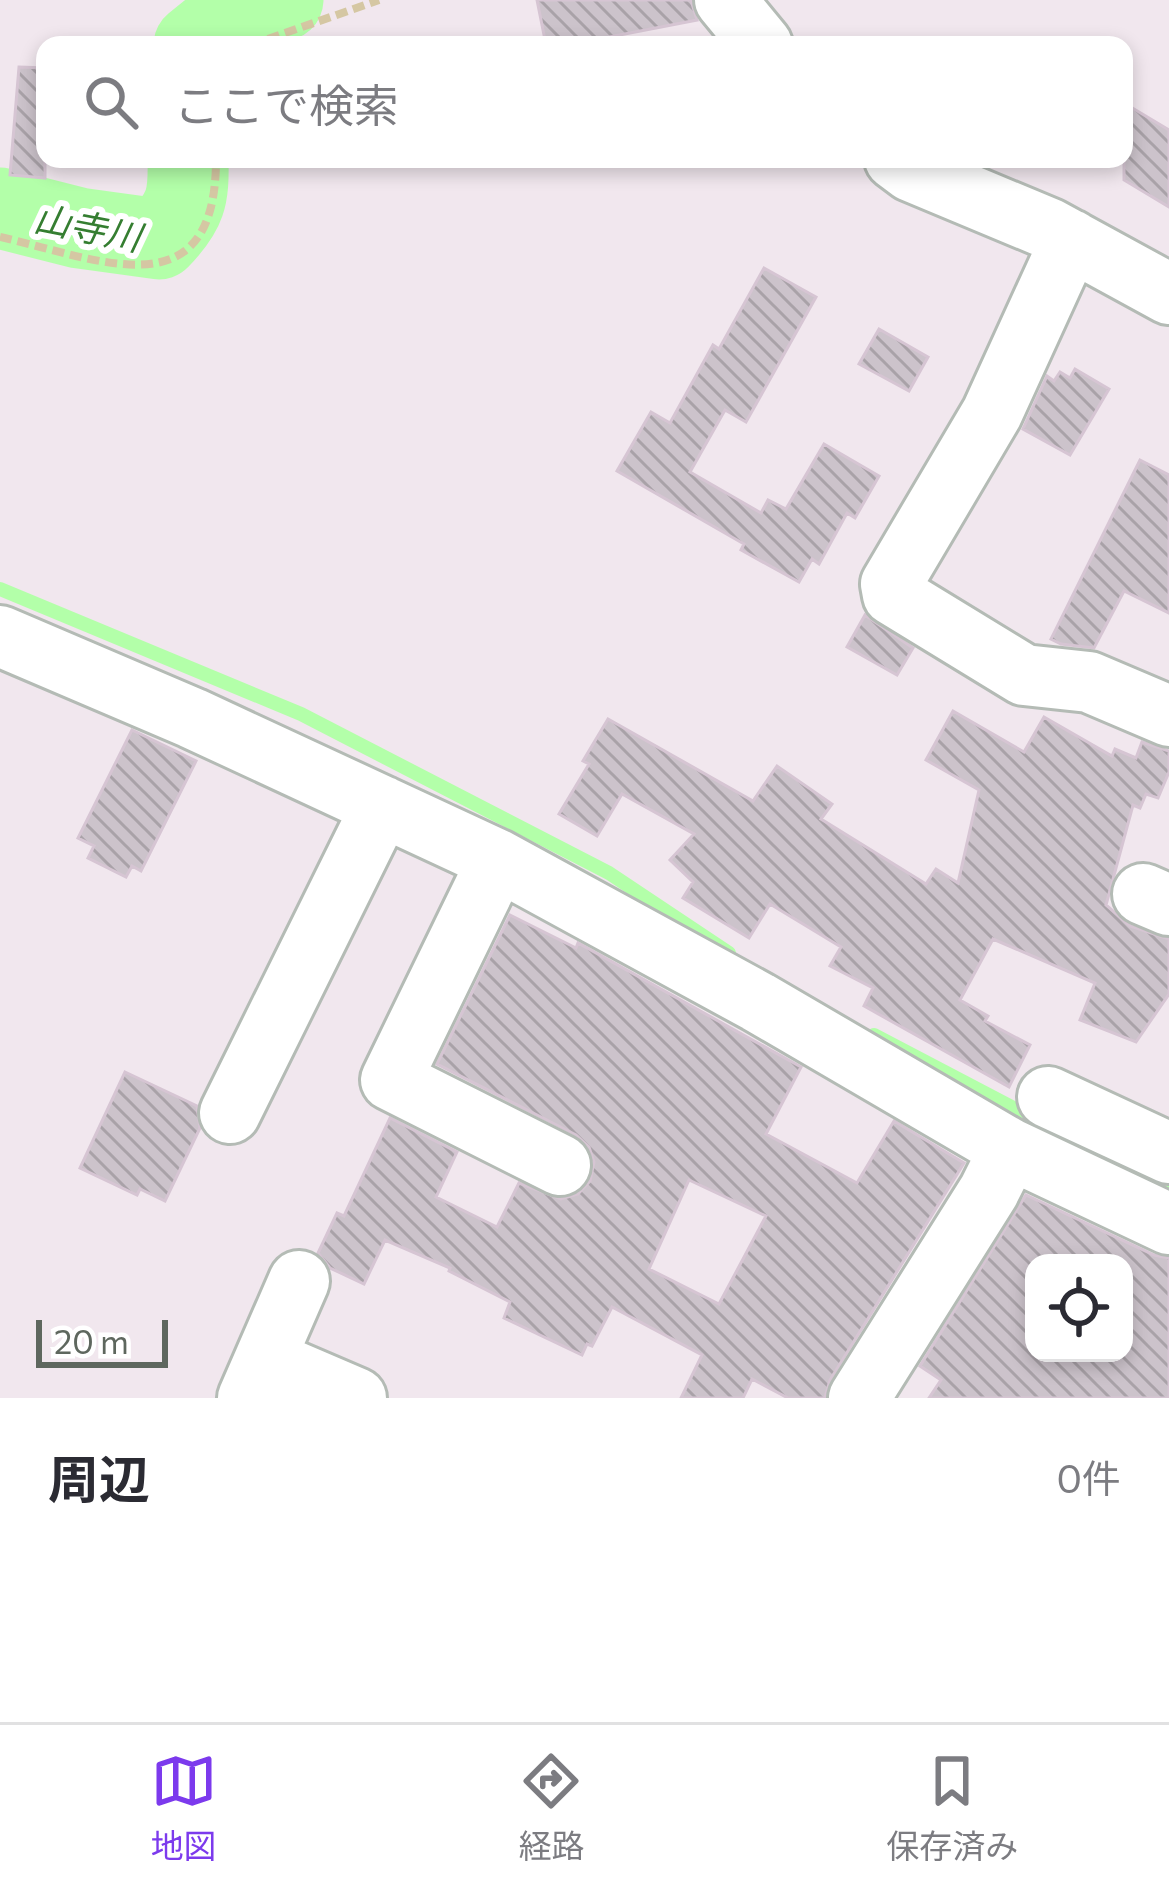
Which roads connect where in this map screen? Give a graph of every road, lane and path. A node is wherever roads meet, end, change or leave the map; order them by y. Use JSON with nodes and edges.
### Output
{"nodes":[{"id":1,"x":380,"y":0,"type":"edge"},
{"id":2,"x":724,"y":0,"type":"edge"},
{"id":3,"x":277,"y":36,"type":"edge"},
{"id":4,"x":754,"y":36,"type":"edge"},
{"id":5,"x":216,"y":168,"type":"edge"},
{"id":6,"x":907,"y":168,"type":"edge"},
{"id":7,"x":0,"y":237,"type":"edge"},
{"id":8,"x":1071,"y":240,"type":"junction"},
{"id":9,"x":1169,"y":294,"type":"edge"},
{"id":10,"x":0,"y":636,"type":"edge"},
{"id":11,"x":1169,"y":716,"type":"edge"},
{"id":12,"x":382,"y":806,"type":"junction"},
{"id":13,"x":498,"y":860,"type":"junction"},
{"id":14,"x":1048,"y":1097,"type":"dead end"},
{"id":15,"x":230,"y":1113,"type":"dead end"},
{"id":16,"x":1010,"y":1149,"type":"junction"},
{"id":17,"x":1169,"y":1154,"type":"edge"},
{"id":18,"x":560,"y":1165,"type":"dead end"},
{"id":19,"x":1169,"y":1224,"type":"edge"},
{"id":20,"x":299,"y":1281,"type":"dead end"},
{"id":21,"x":257,"y":1378,"type":"edge"},
{"id":22,"x":356,"y":1398,"type":"edge"},
{"id":23,"x":859,"y":1398,"type":"edge"}],
"edges":[{"from":1,"to":3,"type":"path"},
{"from":2,"to":4,"type":"street"},
{"from":5,"to":7,"type":"path"},
{"from":6,"to":8,"type":"street"},
{"from":8,"to":9,"type":"street"},
{"from":8,"to":11,"type":"street"},
{"from":10,"to":12,"type":"street"},
{"from":12,"to":13,"type":"street"},
{"from":12,"to":15,"type":"street"},
{"from":13,"to":16,"type":"street"},
{"from":13,"to":18,"type":"street"},
{"from":14,"to":17,"type":"street"},
{"from":16,"to":19,"type":"street"},
{"from":16,"to":23,"type":"street"},
{"from":20,"to":21,"type":"street"},
{"from":21,"to":22,"type":"street"}]}
